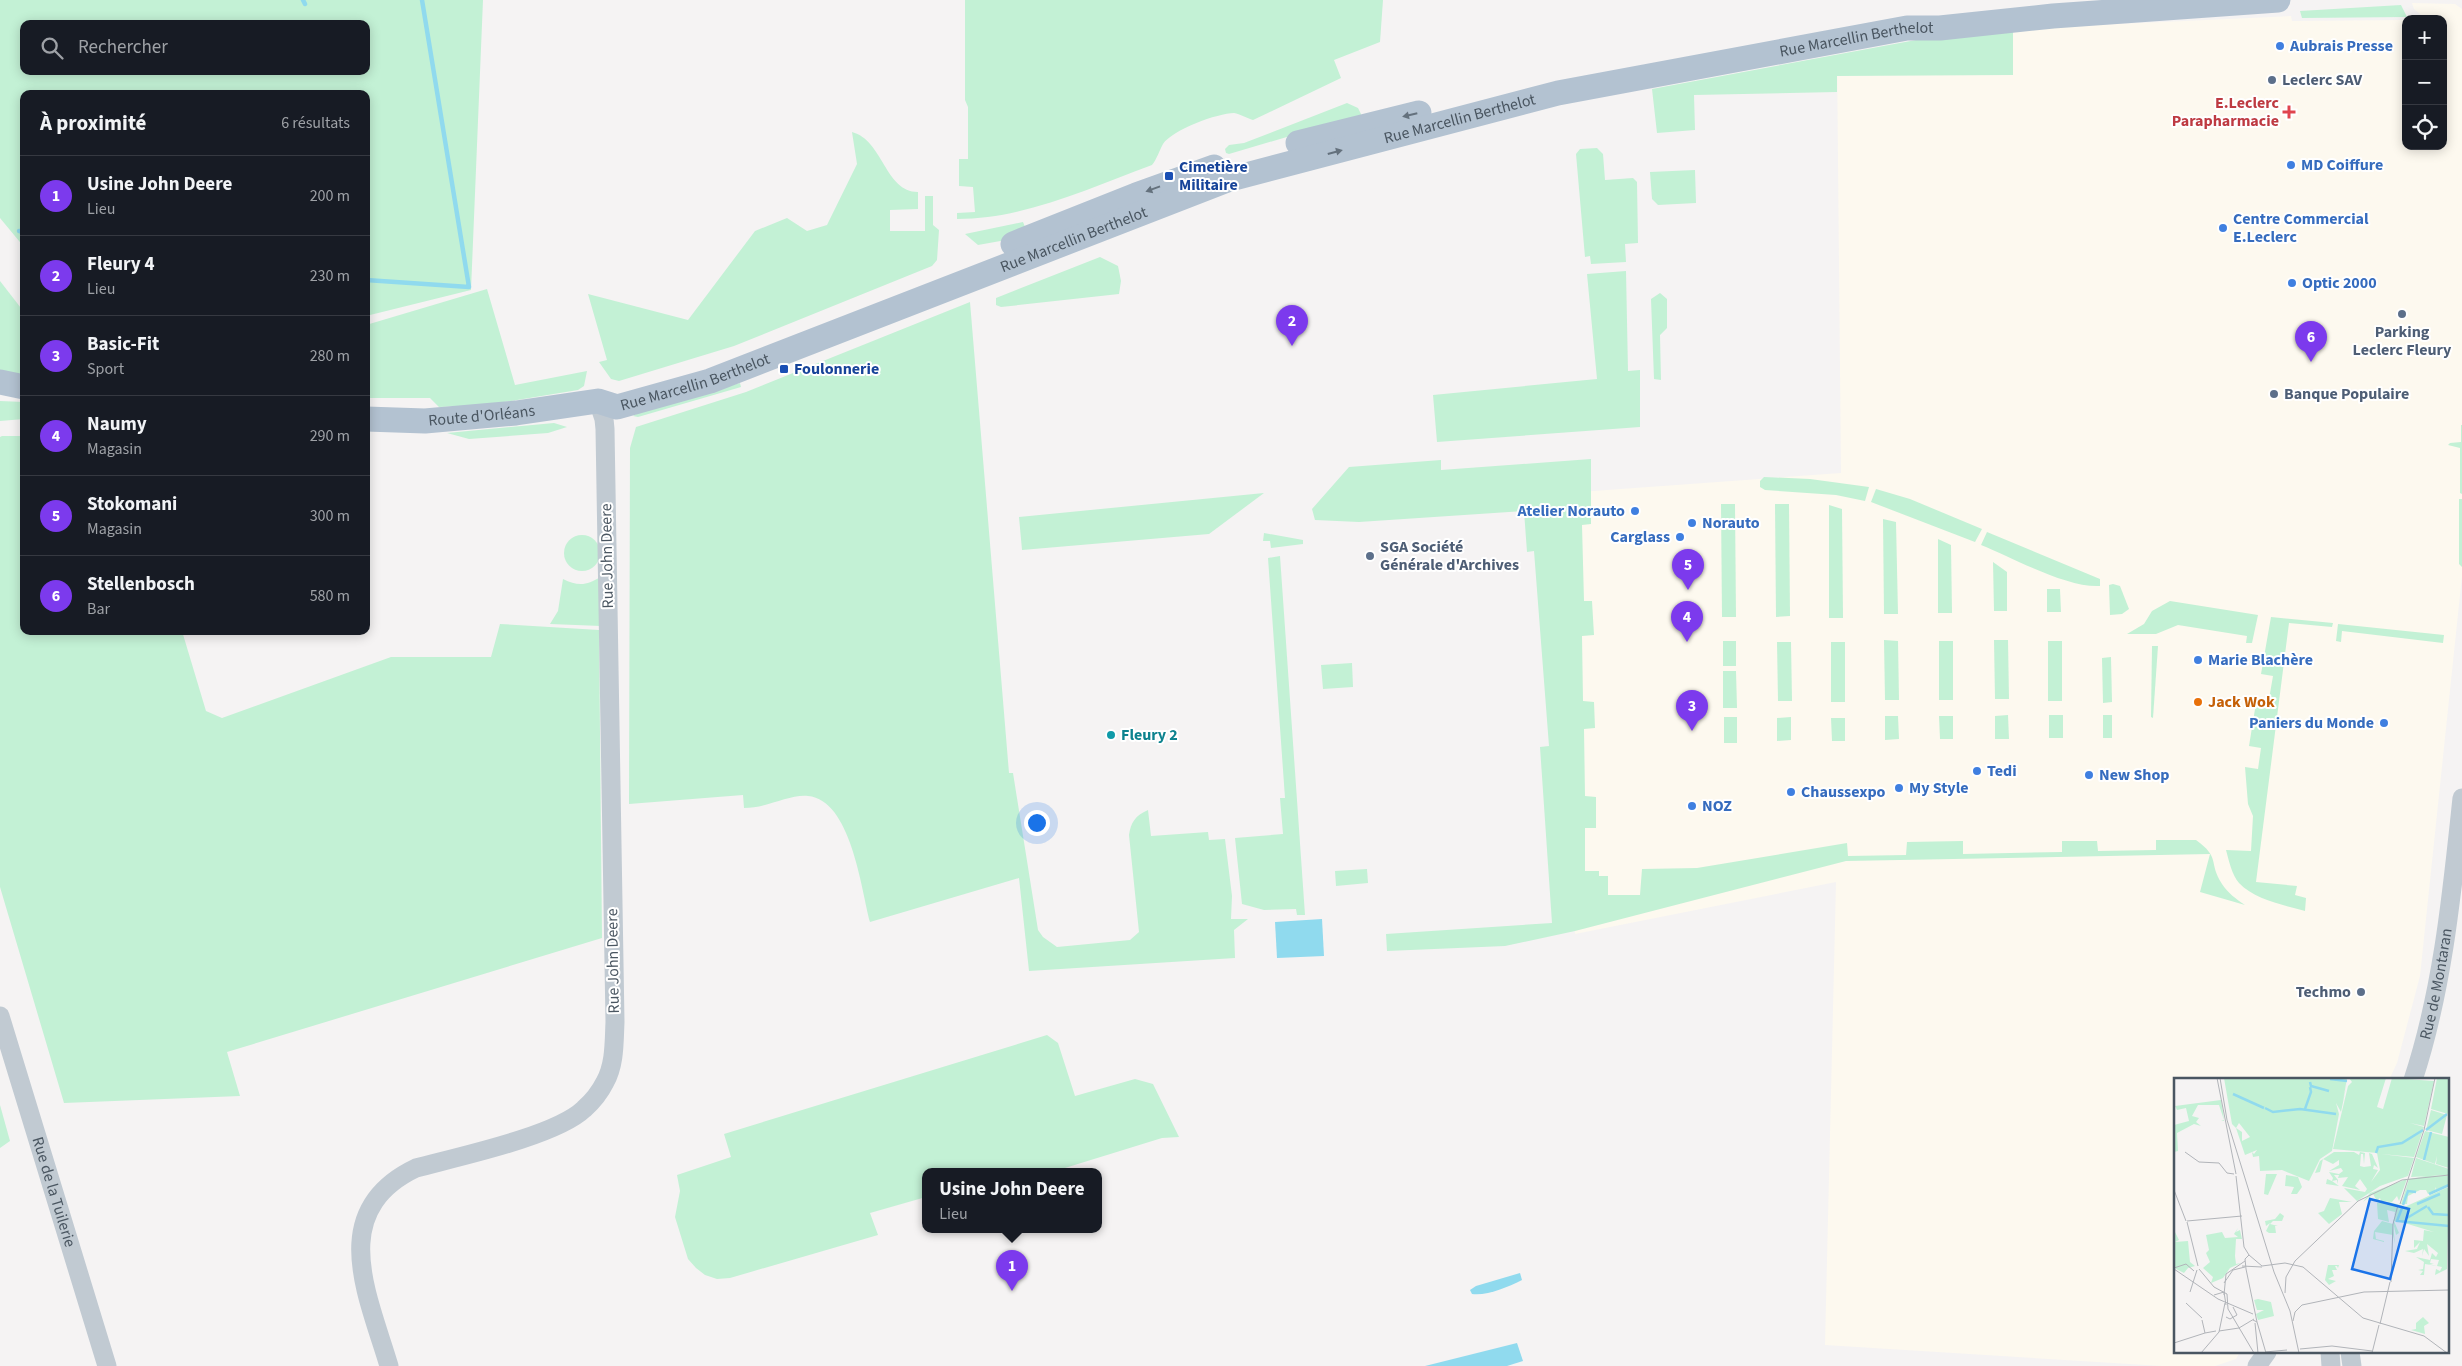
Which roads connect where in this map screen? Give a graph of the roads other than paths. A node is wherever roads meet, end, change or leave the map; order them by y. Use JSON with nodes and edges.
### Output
{"nodes":[{"id":1,"x":2164,"y":0,"type":"edge"},
{"id":2,"x":2278,"y":0,"type":"edge"},
{"id":3,"x":0,"y":382,"type":"edge"},
{"id":4,"x":20,"y":385,"type":"edge"},
{"id":5,"x":0,"y":396,"type":"edge"},
{"id":6,"x":20,"y":396,"type":"edge"},
{"id":7,"x":598,"y":401,"type":"junction"},
{"id":8,"x":370,"y":419,"type":"edge"},
{"id":9,"x":2462,"y":798,"type":"edge"},
{"id":10,"x":0,"y":1016,"type":"edge"},
{"id":11,"x":2414,"y":1078,"type":"edge"},
{"id":12,"x":2266,"y":1354,"type":"edge"},
{"id":13,"x":107,"y":1366,"type":"edge"},
{"id":14,"x":390,"y":1366,"type":"edge"},
{"id":15,"x":2257,"y":1366,"type":"edge"}],
"edges":[{"from":1,"to":7,"type":"main road","name":"Rue Marcellin Berthelot","one_way":true},
{"from":7,"to":2,"type":"main road","name":"Rue Marcellin Berthelot","one_way":true},
{"from":3,"to":4,"type":"main road"},
{"from":5,"to":6,"type":"main road"},
{"from":7,"to":8,"type":"main road","name":"Route d'Orléans"},
{"from":7,"to":14,"type":"street","name":"Rue John Deere"},
{"from":9,"to":11,"type":"street","name":"Rue de Montaran"},
{"from":10,"to":13,"type":"street","name":"Rue de la Tuilerie"},
{"from":12,"to":15,"type":"street"}]}
